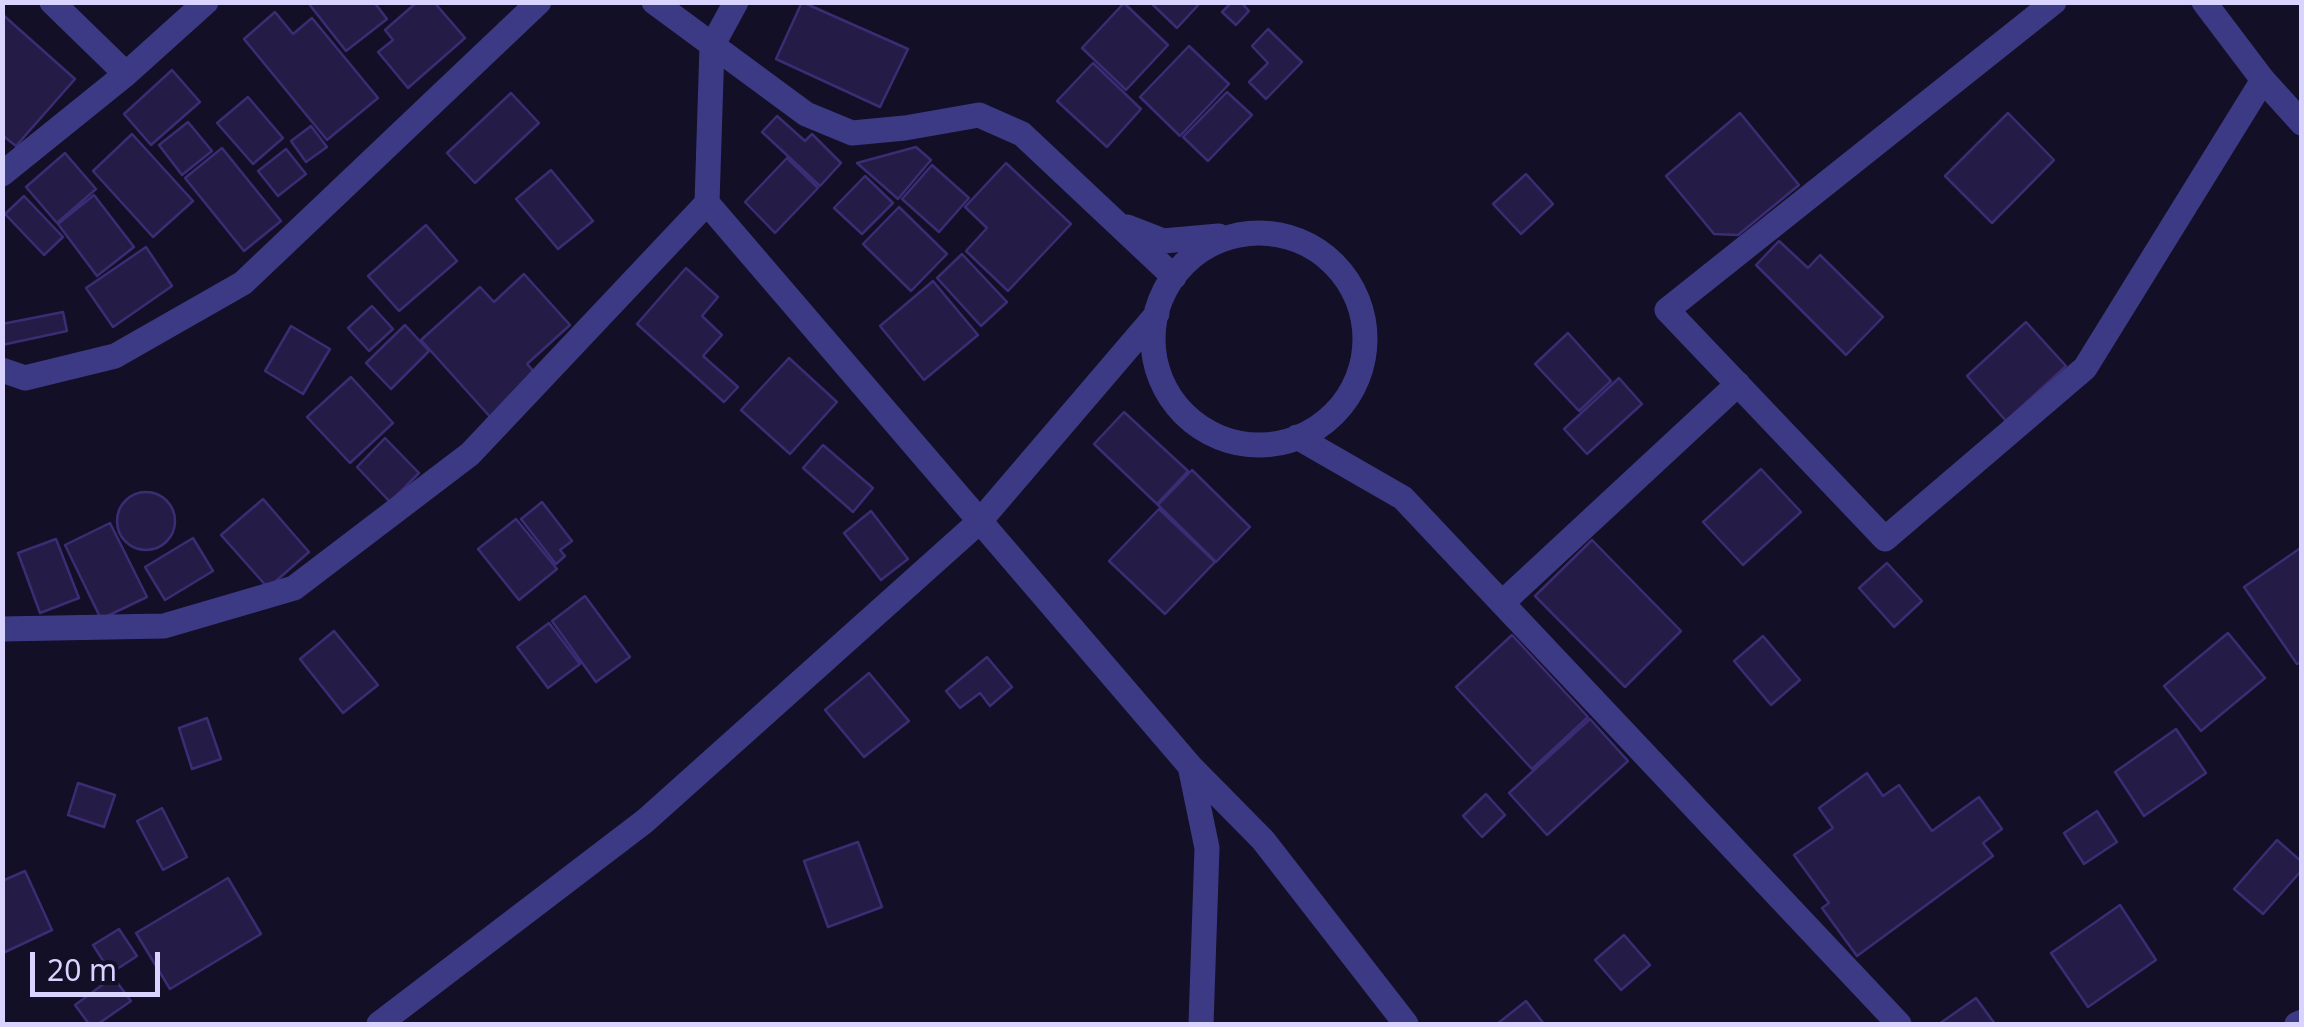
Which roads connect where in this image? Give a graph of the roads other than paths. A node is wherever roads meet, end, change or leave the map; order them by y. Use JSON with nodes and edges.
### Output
{"nodes":[{"id":1,"x":52,"y":2,"type":"edge"},
{"id":2,"x":206,"y":2,"type":"edge"},
{"id":3,"x":539,"y":2,"type":"edge"},
{"id":4,"x":654,"y":2,"type":"edge"},
{"id":5,"x":736,"y":2,"type":"edge"},
{"id":6,"x":2054,"y":2,"type":"edge"},
{"id":7,"x":2204,"y":2,"type":"edge"},
{"id":8,"x":712,"y":46,"type":"junction"},
{"id":9,"x":126,"y":74,"type":"junction"},
{"id":10,"x":2263,"y":80,"type":"junction"},
{"id":11,"x":2302,"y":123,"type":"edge"},
{"id":12,"x":4,"y":174,"type":"edge"},
{"id":13,"x":706,"y":202,"type":"junction"},
{"id":14,"x":1113,"y":221,"type":"junction"},
{"id":15,"x":1236,"y":235,"type":"junction"},
{"id":16,"x":1174,"y":277,"type":"junction"},
{"id":17,"x":1157,"y":314,"type":"junction"},
{"id":18,"x":2,"y":370,"type":"edge"},
{"id":19,"x":1738,"y":384,"type":"junction"},
{"id":20,"x":1297,"y":437,"type":"junction"},
{"id":21,"x":980,"y":521,"type":"junction"},
{"id":22,"x":1502,"y":603,"type":"junction"},
{"id":23,"x":2,"y":629,"type":"edge"},
{"id":24,"x":1190,"y":766,"type":"junction"},
{"id":25,"x":379,"y":1024,"type":"edge"},
{"id":26,"x":1200,"y":1024,"type":"edge"},
{"id":27,"x":1406,"y":1024,"type":"edge"},
{"id":28,"x":1899,"y":1024,"type":"edge"}],
"edges":[{"from":1,"to":9,"type":"street"},
{"from":2,"to":9,"type":"street"},
{"from":3,"to":18,"type":"street"},
{"from":4,"to":8,"type":"street"},
{"from":5,"to":8,"type":"street"},
{"from":6,"to":19,"type":"street"},
{"from":7,"to":10,"type":"street"},
{"from":8,"to":13,"type":"street"},
{"from":8,"to":14,"type":"street"},
{"from":9,"to":12,"type":"street"},
{"from":10,"to":11,"type":"street"},
{"from":10,"to":19,"type":"street"},
{"from":13,"to":21,"type":"street"},
{"from":13,"to":23,"type":"street"},
{"from":14,"to":15,"type":"street"},
{"from":14,"to":16,"type":"street"},
{"from":15,"to":16,"type":"street"},
{"from":15,"to":20,"type":"street"},
{"from":16,"to":17,"type":"street"},
{"from":17,"to":20,"type":"street"},
{"from":17,"to":21,"type":"street"},
{"from":19,"to":22,"type":"street"},
{"from":20,"to":22,"type":"street"},
{"from":21,"to":24,"type":"street"},
{"from":21,"to":25,"type":"street"},
{"from":22,"to":28,"type":"street"},
{"from":24,"to":26,"type":"street"},
{"from":24,"to":27,"type":"street"}]}
